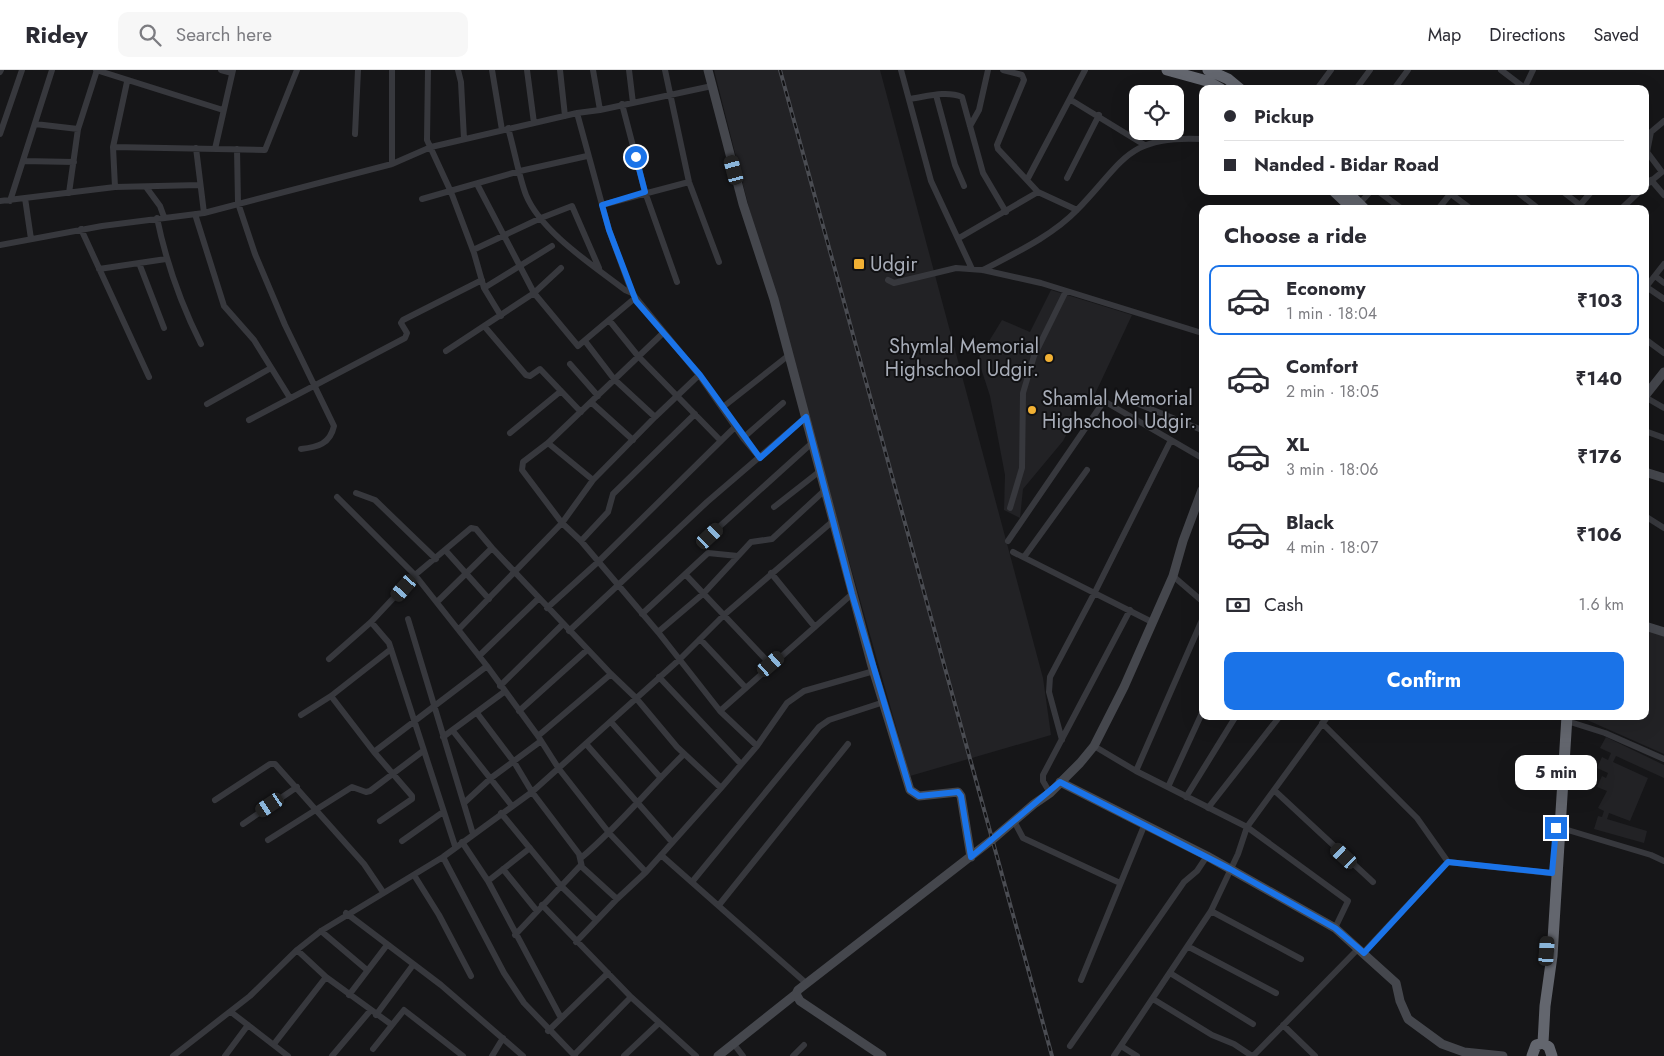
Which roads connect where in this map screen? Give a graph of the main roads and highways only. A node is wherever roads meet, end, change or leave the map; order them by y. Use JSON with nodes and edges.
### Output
{"nodes":[{"id":1,"x":1167,"y":70,"type":"edge"},
{"id":2,"x":1208,"y":70,"type":"edge"},
{"id":3,"x":1213,"y":85,"type":"edge"},
{"id":4,"x":1235,"y":85,"type":"edge"},
{"id":5,"x":1340,"y":195,"type":"edge"},
{"id":6,"x":1349,"y":195,"type":"edge"},
{"id":7,"x":1356,"y":205,"type":"edge"},
{"id":8,"x":1357,"y":205,"type":"edge"},
{"id":9,"x":1565,"y":720,"type":"edge"},
{"id":10,"x":1565,"y":720,"type":"edge"},
{"id":11,"x":1555,"y":874,"type":"junction"},
{"id":12,"x":1541,"y":1043,"type":"junction"},
{"id":13,"x":1532,"y":1056,"type":"edge"},
{"id":14,"x":1552,"y":1056,"type":"edge"}],
"edges":[{"from":1,"to":3,"type":"highway"},
{"from":2,"to":4,"type":"highway"},
{"from":5,"to":7,"type":"highway"},
{"from":6,"to":8,"type":"highway"},
{"from":9,"to":11,"type":"highway"},
{"from":10,"to":11,"type":"highway"},
{"from":11,"to":12,"type":"highway"},
{"from":12,"to":13,"type":"highway"},
{"from":12,"to":14,"type":"highway"}]}
